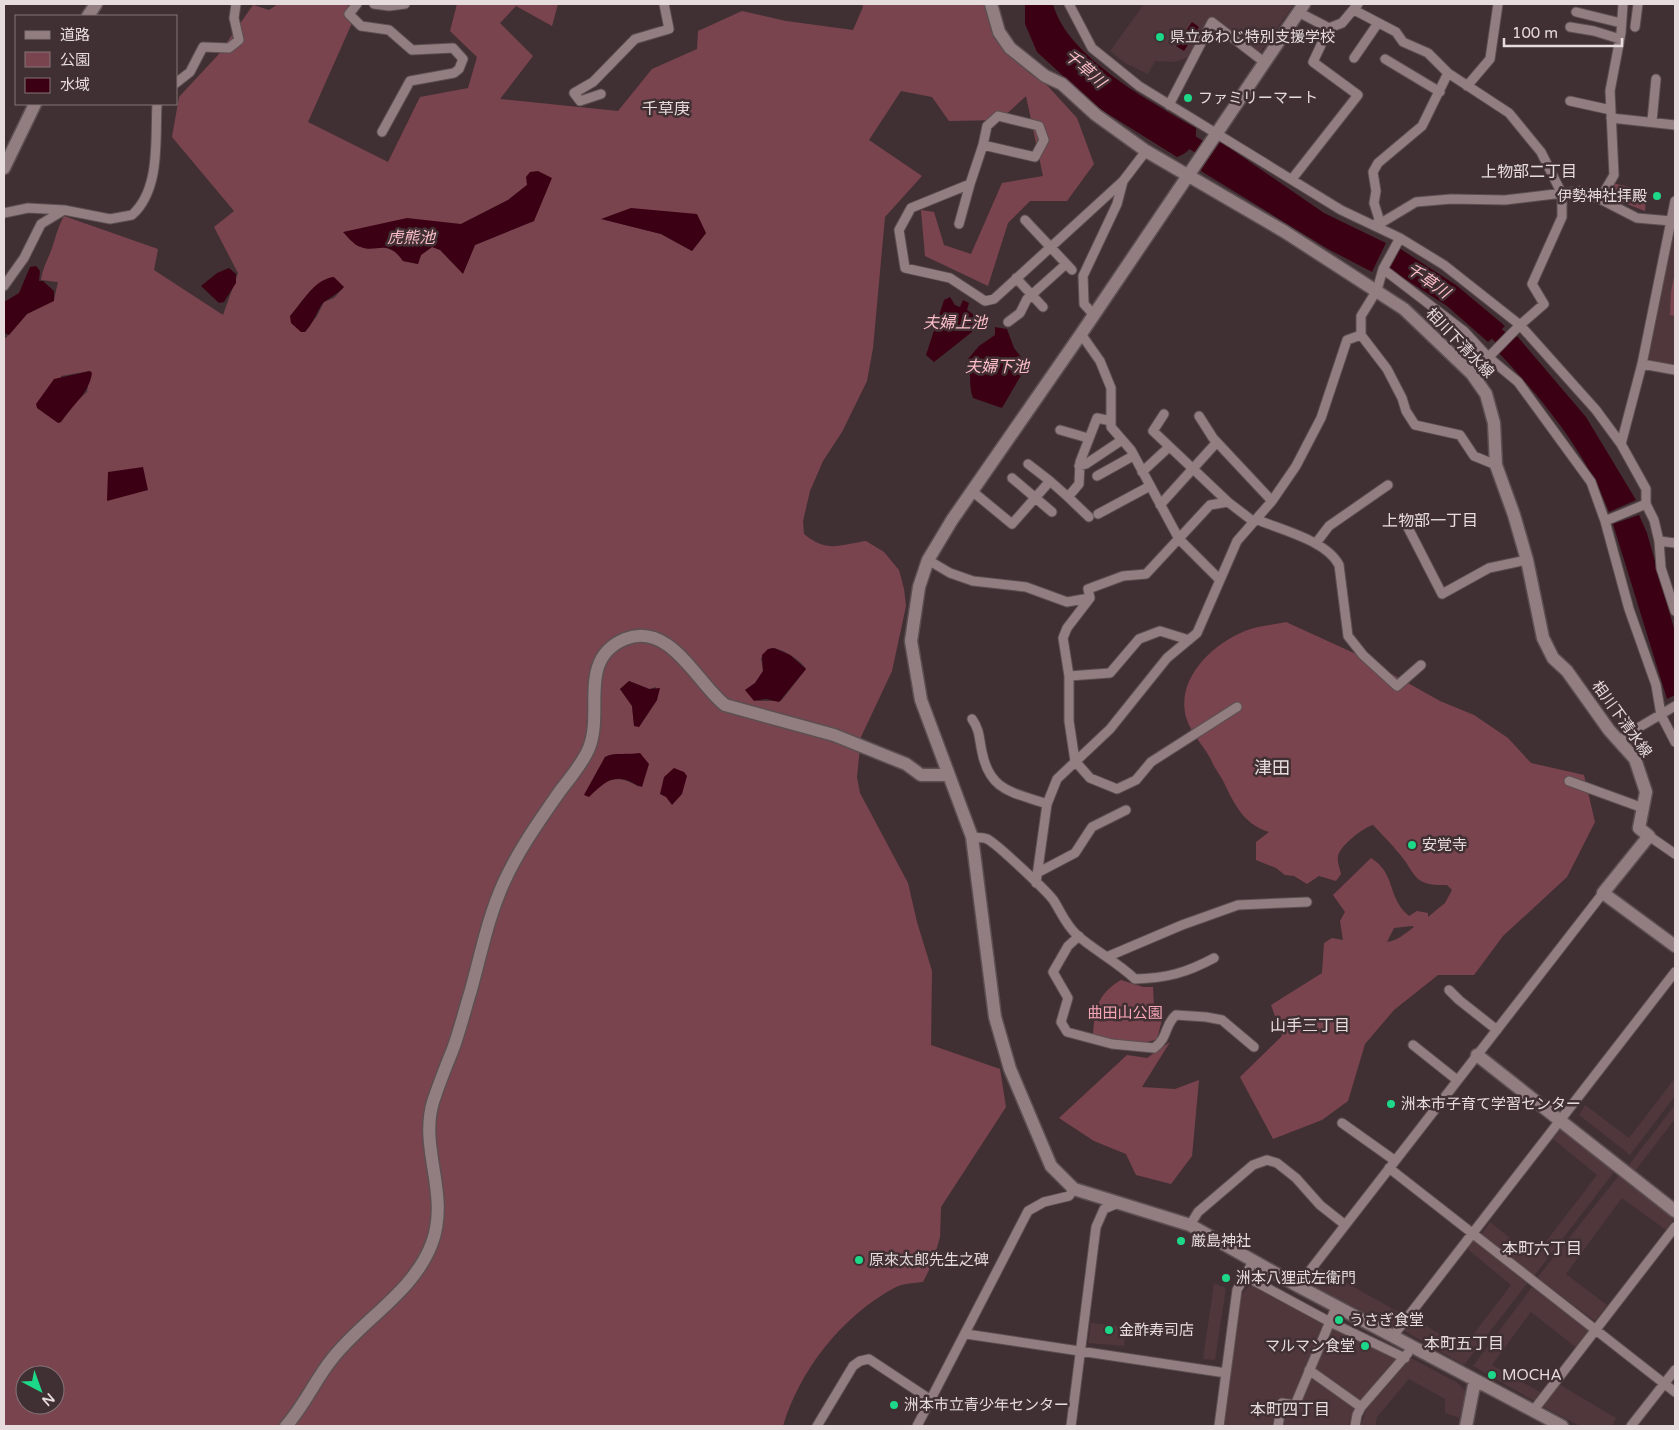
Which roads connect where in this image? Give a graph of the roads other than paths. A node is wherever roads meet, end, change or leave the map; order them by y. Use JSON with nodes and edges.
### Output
{"nodes":[{"id":1,"x":96,"y":4,"type":"edge"},
{"id":2,"x":236,"y":4,"type":"edge"},
{"id":3,"x":357,"y":4,"type":"edge"},
{"id":4,"x":374,"y":4,"type":"edge"},
{"id":5,"x":405,"y":4,"type":"edge"},
{"id":6,"x":664,"y":4,"type":"edge"},
{"id":7,"x":991,"y":4,"type":"edge"},
{"id":8,"x":1069,"y":4,"type":"edge"},
{"id":9,"x":1498,"y":4,"type":"edge"},
{"id":10,"x":1623,"y":4,"type":"edge"},
{"id":11,"x":1638,"y":4,"type":"edge"},
{"id":12,"x":1356,"y":7,"type":"edge"},
{"id":13,"x":1301,"y":8,"type":"edge"},
{"id":14,"x":1576,"y":12,"type":"dead end"},
{"id":15,"x":89,"y":15,"type":"edge"},
{"id":16,"x":1378,"y":23,"type":"junction"},
{"id":17,"x":1621,"y":23,"type":"junction"},
{"id":18,"x":1570,"y":27,"type":"dead end"},
{"id":19,"x":1329,"y":28,"type":"junction"},
{"id":20,"x":1635,"y":28,"type":"dead end"},
{"id":21,"x":1620,"y":39,"type":"junction"},
{"id":22,"x":1354,"y":58,"type":"dead end"},
{"id":23,"x":1385,"y":59,"type":"dead end"},
{"id":24,"x":1264,"y":62,"type":"junction"},
{"id":25,"x":1448,"y":73,"type":"junction"},
{"id":26,"x":1656,"y":79,"type":"dead end"},
{"id":27,"x":178,"y":81,"type":"edge"},
{"id":28,"x":1467,"y":86,"type":"junction"},
{"id":29,"x":1440,"y":92,"type":"junction"},
{"id":30,"x":601,"y":94,"type":"dead end"},
{"id":31,"x":1570,"y":101,"type":"dead end"},
{"id":32,"x":35,"y":105,"type":"edge"},
{"id":33,"x":157,"y":105,"type":"edge"},
{"id":34,"x":1169,"y":105,"type":"junction"},
{"id":35,"x":1611,"y":114,"type":"junction"},
{"id":36,"x":1652,"y":121,"type":"junction"},
{"id":37,"x":1675,"y":125,"type":"edge"},
{"id":38,"x":382,"y":132,"type":"dead end"},
{"id":39,"x":1215,"y":134,"type":"junction"},
{"id":40,"x":983,"y":145,"type":"junction"},
{"id":41,"x":1146,"y":151,"type":"junction"},
{"id":42,"x":4,"y":168,"type":"edge"},
{"id":43,"x":1188,"y":174,"type":"junction"},
{"id":44,"x":1292,"y":179,"type":"junction"},
{"id":45,"x":1123,"y":181,"type":"junction"},
{"id":46,"x":970,"y":184,"type":"junction"},
{"id":47,"x":1562,"y":194,"type":"junction"},
{"id":48,"x":1600,"y":198,"type":"junction"},
{"id":49,"x":1675,"y":201,"type":"edge"},
{"id":50,"x":64,"y":210,"type":"junction"},
{"id":51,"x":4,"y":213,"type":"edge"},
{"id":52,"x":1026,"y":220,"type":"dead end"},
{"id":53,"x":1671,"y":221,"type":"junction"},
{"id":54,"x":959,"y":224,"type":"dead end"},
{"id":55,"x":1376,"y":226,"type":"junction"},
{"id":56,"x":1400,"y":238,"type":"junction"},
{"id":57,"x":1051,"y":247,"type":"junction"},
{"id":58,"x":1382,"y":272,"type":"junction"},
{"id":59,"x":1016,"y":278,"type":"junction"},
{"id":60,"x":4,"y":286,"type":"edge"},
{"id":61,"x":1376,"y":290,"type":"junction"},
{"id":62,"x":1032,"y":294,"type":"junction"},
{"id":63,"x":1043,"y":307,"type":"dead end"},
{"id":64,"x":1094,"y":315,"type":"junction"},
{"id":65,"x":1008,"y":322,"type":"dead end"},
{"id":66,"x":1520,"y":325,"type":"junction"},
{"id":67,"x":1081,"y":334,"type":"junction"},
{"id":68,"x":1361,"y":335,"type":"junction"},
{"id":69,"x":1488,"y":357,"type":"junction"},
{"id":70,"x":1642,"y":364,"type":"junction"},
{"id":71,"x":1675,"y":370,"type":"edge"},
{"id":72,"x":1472,"y":374,"type":"junction"},
{"id":73,"x":1164,"y":414,"type":"dead end"},
{"id":74,"x":1199,"y":416,"type":"dead end"},
{"id":75,"x":1111,"y":421,"type":"junction"},
{"id":76,"x":1060,"y":430,"type":"dead end"},
{"id":77,"x":1088,"y":438,"type":"junction"},
{"id":78,"x":1122,"y":440,"type":"junction"},
{"id":79,"x":1216,"y":442,"type":"junction"},
{"id":80,"x":1621,"y":444,"type":"junction"},
{"id":81,"x":1169,"y":447,"type":"junction"},
{"id":82,"x":1133,"y":456,"type":"junction"},
{"id":83,"x":1028,"y":464,"type":"dead end"},
{"id":84,"x":1496,"y":465,"type":"junction"},
{"id":85,"x":1079,"y":466,"type":"junction"},
{"id":86,"x":1192,"y":469,"type":"junction"},
{"id":87,"x":1142,"y":472,"type":"junction"},
{"id":88,"x":1097,"y":476,"type":"dead end"},
{"id":89,"x":1012,"y":478,"type":"dead end"},
{"id":90,"x":1050,"y":481,"type":"junction"},
{"id":91,"x":1388,"y":485,"type":"dead end"},
{"id":92,"x":1150,"y":486,"type":"junction"},
{"id":93,"x":972,"y":491,"type":"junction"},
{"id":94,"x":1068,"y":497,"type":"junction"},
{"id":95,"x":1035,"y":498,"type":"junction"},
{"id":96,"x":1272,"y":501,"type":"junction"},
{"id":97,"x":1228,"y":502,"type":"junction"},
{"id":98,"x":1646,"y":504,"type":"junction"},
{"id":99,"x":1160,"y":505,"type":"junction"},
{"id":100,"x":1052,"y":512,"type":"dead end"},
{"id":101,"x":1402,"y":518,"type":"dead end"},
{"id":102,"x":1256,"y":521,"type":"junction"},
{"id":103,"x":1605,"y":521,"type":"junction"},
{"id":104,"x":1179,"y":539,"type":"junction"},
{"id":105,"x":1659,"y":541,"type":"junction"},
{"id":106,"x":1316,"y":543,"type":"junction"},
{"id":107,"x":1675,"y":543,"type":"edge"},
{"id":108,"x":928,"y":560,"type":"junction"},
{"id":109,"x":1528,"y":560,"type":"junction"},
{"id":110,"x":1220,"y":580,"type":"junction"},
{"id":111,"x":1090,"y":598,"type":"junction"},
{"id":112,"x":1675,"y":612,"type":"edge"},
{"id":113,"x":1189,"y":640,"type":"junction"},
{"id":114,"x":1421,"y":665,"type":"dead end"},
{"id":115,"x":1069,"y":676,"type":"junction"},
{"id":116,"x":1675,"y":706,"type":"edge"},
{"id":117,"x":1237,"y":707,"type":"dead end"},
{"id":118,"x":1661,"y":715,"type":"junction"},
{"id":119,"x":972,"y":718,"type":"dead end"},
{"id":120,"x":1619,"y":742,"type":"junction"},
{"id":121,"x":1675,"y":742,"type":"edge"},
{"id":122,"x":1075,"y":760,"type":"junction"},
{"id":123,"x":948,"y":775,"type":"junction"},
{"id":124,"x":1569,"y":781,"type":"dead end"},
{"id":125,"x":1048,"y":804,"type":"junction"},
{"id":126,"x":1643,"y":808,"type":"junction"},
{"id":127,"x":1126,"y":810,"type":"dead end"},
{"id":128,"x":1649,"y":836,"type":"junction"},
{"id":129,"x":972,"y":837,"type":"junction"},
{"id":130,"x":1675,"y":854,"type":"edge"},
{"id":131,"x":1037,"y":873,"type":"junction"},
{"id":132,"x":1036,"y":884,"type":"junction"},
{"id":133,"x":1603,"y":893,"type":"junction"},
{"id":134,"x":1307,"y":902,"type":"dead end"},
{"id":135,"x":1078,"y":936,"type":"junction"},
{"id":136,"x":1675,"y":946,"type":"edge"},
{"id":137,"x":1109,"y":956,"type":"junction"},
{"id":138,"x":1214,"y":958,"type":"dead end"},
{"id":139,"x":1675,"y":972,"type":"edge"},
{"id":140,"x":1449,"y":990,"type":"dead end"},
{"id":141,"x":1496,"y":1030,"type":"junction"},
{"id":142,"x":1413,"y":1044,"type":"dead end"},
{"id":143,"x":1254,"y":1047,"type":"dead end"},
{"id":144,"x":1477,"y":1055,"type":"junction"},
{"id":145,"x":1457,"y":1080,"type":"junction"},
{"id":146,"x":1561,"y":1120,"type":"junction"},
{"id":147,"x":1342,"y":1123,"type":"dead end"},
{"id":148,"x":1392,"y":1164,"type":"junction"},
{"id":149,"x":1074,"y":1189,"type":"junction"},
{"id":150,"x":1116,"y":1204,"type":"junction"},
{"id":151,"x":1675,"y":1211,"type":"edge"},
{"id":152,"x":1344,"y":1224,"type":"junction"},
{"id":153,"x":1190,"y":1225,"type":"junction"},
{"id":154,"x":1675,"y":1227,"type":"edge"},
{"id":155,"x":1472,"y":1234,"type":"junction"},
{"id":156,"x":1254,"y":1260,"type":"junction"},
{"id":157,"x":1245,"y":1276,"type":"junction"},
{"id":158,"x":1298,"y":1286,"type":"junction"},
{"id":159,"x":1334,"y":1312,"type":"dead end"},
{"id":160,"x":1330,"y":1322,"type":"junction"},
{"id":161,"x":1594,"y":1330,"type":"junction"},
{"id":162,"x":966,"y":1334,"type":"junction"},
{"id":163,"x":1393,"y":1336,"type":"junction"},
{"id":164,"x":1412,"y":1346,"type":"junction"},
{"id":165,"x":1082,"y":1351,"type":"junction"},
{"id":166,"x":1405,"y":1358,"type":"junction"},
{"id":167,"x":1309,"y":1370,"type":"junction"},
{"id":168,"x":1675,"y":1370,"type":"edge"},
{"id":169,"x":1226,"y":1373,"type":"junction"},
{"id":170,"x":1475,"y":1380,"type":"junction"},
{"id":171,"x":1665,"y":1383,"type":"junction"},
{"id":172,"x":1675,"y":1392,"type":"edge"},
{"id":173,"x":931,"y":1400,"type":"junction"},
{"id":174,"x":1361,"y":1407,"type":"junction"},
{"id":175,"x":1533,"y":1411,"type":"junction"},
{"id":176,"x":286,"y":1426,"type":"edge"},
{"id":177,"x":817,"y":1426,"type":"edge"},
{"id":178,"x":917,"y":1426,"type":"edge"},
{"id":179,"x":1071,"y":1426,"type":"edge"},
{"id":180,"x":1219,"y":1426,"type":"edge"},
{"id":181,"x":1278,"y":1426,"type":"edge"},
{"id":182,"x":1355,"y":1426,"type":"edge"},
{"id":183,"x":1466,"y":1426,"type":"edge"},
{"id":184,"x":1562,"y":1426,"type":"edge"},
{"id":185,"x":1631,"y":1426,"type":"edge"}],
"edges":[{"from":1,"to":15,"type":"street"},
{"from":2,"to":27,"type":"street"},
{"from":3,"to":38,"type":"street"},
{"from":4,"to":5,"type":"street"},
{"from":6,"to":30,"type":"street"},
{"from":7,"to":41,"type":"street","name":"相川下清水線"},
{"from":8,"to":34,"type":"street"},
{"from":9,"to":28,"type":"street"},
{"from":10,"to":17,"type":"street"},
{"from":11,"to":20,"type":"street"},
{"from":12,"to":16,"type":"street"},
{"from":12,"to":19,"type":"street"},
{"from":13,"to":19,"type":"street"},
{"from":13,"to":24,"type":"street"},
{"from":14,"to":17,"type":"street"},
{"from":16,"to":22,"type":"street"},
{"from":16,"to":25,"type":"street"},
{"from":17,"to":21,"type":"street"},
{"from":18,"to":21,"type":"street"},
{"from":19,"to":44,"type":"street"},
{"from":21,"to":35,"type":"street"},
{"from":23,"to":29,"type":"street"},
{"from":24,"to":34,"type":"street"},
{"from":24,"to":39,"type":"street"},
{"from":25,"to":28,"type":"street"},
{"from":25,"to":29,"type":"street"},
{"from":26,"to":36,"type":"street"},
{"from":28,"to":47,"type":"street"},
{"from":29,"to":55,"type":"street"},
{"from":31,"to":35,"type":"street"},
{"from":32,"to":42,"type":"street"},
{"from":33,"to":50,"type":"street"},
{"from":34,"to":39,"type":"street"},
{"from":35,"to":36,"type":"street"},
{"from":35,"to":48,"type":"street"},
{"from":36,"to":37,"type":"street"},
{"from":39,"to":43,"type":"street"},
{"from":39,"to":44,"type":"street"},
{"from":40,"to":40,"type":"street"},
{"from":40,"to":46,"type":"street"},
{"from":41,"to":43,"type":"street","name":"相川下清水線"},
{"from":41,"to":45,"type":"street"},
{"from":43,"to":61,"type":"street","name":"相川下清水線"},
{"from":43,"to":64,"type":"street"},
{"from":44,"to":55,"type":"street"},
{"from":45,"to":57,"type":"street"},
{"from":45,"to":64,"type":"street"},
{"from":46,"to":54,"type":"street"},
{"from":46,"to":59,"type":"street"},
{"from":47,"to":48,"type":"street"},
{"from":47,"to":55,"type":"street"},
{"from":47,"to":66,"type":"street"},
{"from":48,"to":53,"type":"street"},
{"from":49,"to":53,"type":"street"},
{"from":50,"to":51,"type":"street"},
{"from":50,"to":60,"type":"street"},
{"from":52,"to":57,"type":"street"},
{"from":53,"to":70,"type":"street"},
{"from":55,"to":56,"type":"street"},
{"from":56,"to":58,"type":"street"},
{"from":56,"to":66,"type":"street"},
{"from":57,"to":59,"type":"street"},
{"from":57,"to":62,"type":"street"},
{"from":58,"to":61,"type":"street"},
{"from":58,"to":69,"type":"street"},
{"from":59,"to":62,"type":"street"},
{"from":61,"to":68,"type":"street"},
{"from":61,"to":72,"type":"street","name":"相川下清水線"},
{"from":62,"to":63,"type":"street"},
{"from":62,"to":65,"type":"street"},
{"from":64,"to":67,"type":"street"},
{"from":66,"to":69,"type":"street"},
{"from":66,"to":80,"type":"street"},
{"from":67,"to":75,"type":"street"},
{"from":67,"to":93,"type":"street"},
{"from":68,"to":84,"type":"street"},
{"from":68,"to":96,"type":"street"},
{"from":69,"to":72,"type":"street"},
{"from":69,"to":103,"type":"street"},
{"from":70,"to":71,"type":"street"},
{"from":70,"to":80,"type":"street"},
{"from":72,"to":84,"type":"street","name":"相川下清水線"},
{"from":73,"to":81,"type":"street"},
{"from":74,"to":79,"type":"street"},
{"from":75,"to":77,"type":"street"},
{"from":75,"to":78,"type":"street"},
{"from":76,"to":77,"type":"street"},
{"from":77,"to":85,"type":"street"},
{"from":78,"to":82,"type":"street"},
{"from":78,"to":85,"type":"street"},
{"from":79,"to":86,"type":"street"},
{"from":79,"to":96,"type":"street"},
{"from":80,"to":98,"type":"street"},
{"from":81,"to":86,"type":"street"},
{"from":81,"to":87,"type":"street"},
{"from":82,"to":87,"type":"street"},
{"from":82,"to":88,"type":"street"},
{"from":83,"to":90,"type":"street"},
{"from":84,"to":109,"type":"street","name":"相川下清水線"},
{"from":85,"to":94,"type":"street"},
{"from":86,"to":97,"type":"street"},
{"from":86,"to":99,"type":"street"},
{"from":87,"to":92,"type":"street"},
{"from":89,"to":95,"type":"street"},
{"from":90,"to":94,"type":"street"},
{"from":90,"to":95,"type":"street"},
{"from":91,"to":106,"type":"street"},
{"from":92,"to":94,"type":"street"},
{"from":92,"to":99,"type":"street"},
{"from":93,"to":95,"type":"street"},
{"from":93,"to":108,"type":"street"},
{"from":95,"to":100,"type":"street"},
{"from":96,"to":102,"type":"street"},
{"from":97,"to":102,"type":"street"},
{"from":97,"to":104,"type":"street"},
{"from":98,"to":103,"type":"street"},
{"from":98,"to":105,"type":"street"},
{"from":99,"to":104,"type":"street"},
{"from":101,"to":109,"type":"street"},
{"from":102,"to":106,"type":"street"},
{"from":102,"to":110,"type":"street"},
{"from":103,"to":118,"type":"street"},
{"from":104,"to":110,"type":"street"},
{"from":104,"to":111,"type":"street"},
{"from":105,"to":107,"type":"street"},
{"from":105,"to":112,"type":"street"},
{"from":106,"to":114,"type":"street"},
{"from":108,"to":111,"type":"street"},
{"from":108,"to":123,"type":"street"},
{"from":109,"to":120,"type":"street","name":"相川下清水線"},
{"from":110,"to":113,"type":"street"},
{"from":111,"to":115,"type":"street"},
{"from":113,"to":115,"type":"street"},
{"from":113,"to":122,"type":"street"},
{"from":115,"to":122,"type":"street"},
{"from":116,"to":118,"type":"street"},
{"from":117,"to":122,"type":"street"},
{"from":118,"to":120,"type":"street"},
{"from":118,"to":121,"type":"street"},
{"from":119,"to":125,"type":"street"},
{"from":120,"to":126,"type":"street","name":"相川下清水線"},
{"from":122,"to":125,"type":"street"},
{"from":123,"to":129,"type":"street"},
{"from":123,"to":176,"type":"street"},
{"from":124,"to":126,"type":"street"},
{"from":125,"to":131,"type":"street"},
{"from":126,"to":128,"type":"street","name":"相川下清水線"},
{"from":127,"to":131,"type":"street"},
{"from":128,"to":130,"type":"street"},
{"from":128,"to":133,"type":"street"},
{"from":129,"to":132,"type":"street"},
{"from":129,"to":149,"type":"street"},
{"from":131,"to":132,"type":"street"},
{"from":132,"to":135,"type":"street"},
{"from":133,"to":136,"type":"street"},
{"from":133,"to":141,"type":"street"},
{"from":134,"to":137,"type":"street"},
{"from":135,"to":137,"type":"street"},
{"from":135,"to":143,"type":"street"},
{"from":137,"to":138,"type":"street"},
{"from":139,"to":146,"type":"street"},
{"from":140,"to":141,"type":"street"},
{"from":141,"to":144,"type":"street"},
{"from":142,"to":145,"type":"street"},
{"from":144,"to":145,"type":"street"},
{"from":144,"to":146,"type":"street"},
{"from":145,"to":148,"type":"street"},
{"from":146,"to":151,"type":"street"},
{"from":146,"to":155,"type":"street"},
{"from":147,"to":148,"type":"street"},
{"from":148,"to":152,"type":"street"},
{"from":148,"to":155,"type":"street"},
{"from":149,"to":150,"type":"street"},
{"from":149,"to":162,"type":"street"},
{"from":150,"to":153,"type":"street"},
{"from":150,"to":165,"type":"street"},
{"from":152,"to":153,"type":"street"},
{"from":152,"to":158,"type":"street"},
{"from":153,"to":156,"type":"street"},
{"from":154,"to":161,"type":"street"},
{"from":155,"to":161,"type":"street"},
{"from":155,"to":163,"type":"street"},
{"from":156,"to":157,"type":"street"},
{"from":156,"to":158,"type":"street"},
{"from":157,"to":160,"type":"street"},
{"from":157,"to":169,"type":"street"},
{"from":158,"to":163,"type":"street"},
{"from":159,"to":160,"type":"street"},
{"from":160,"to":166,"type":"street"},
{"from":160,"to":167,"type":"street"},
{"from":161,"to":171,"type":"street"},
{"from":161,"to":175,"type":"street"},
{"from":162,"to":165,"type":"street"},
{"from":162,"to":173,"type":"street"},
{"from":163,"to":164,"type":"street"},
{"from":164,"to":166,"type":"street"},
{"from":164,"to":170,"type":"street"},
{"from":165,"to":169,"type":"street"},
{"from":165,"to":179,"type":"street"},
{"from":166,"to":174,"type":"street"},
{"from":167,"to":174,"type":"street"},
{"from":167,"to":181,"type":"street"},
{"from":168,"to":171,"type":"street"},
{"from":169,"to":180,"type":"street"},
{"from":170,"to":175,"type":"street"},
{"from":170,"to":183,"type":"street"},
{"from":171,"to":172,"type":"street"},
{"from":171,"to":185,"type":"street"},
{"from":173,"to":177,"type":"street"},
{"from":173,"to":178,"type":"street"},
{"from":174,"to":182,"type":"street"},
{"from":175,"to":184,"type":"street"}]}
